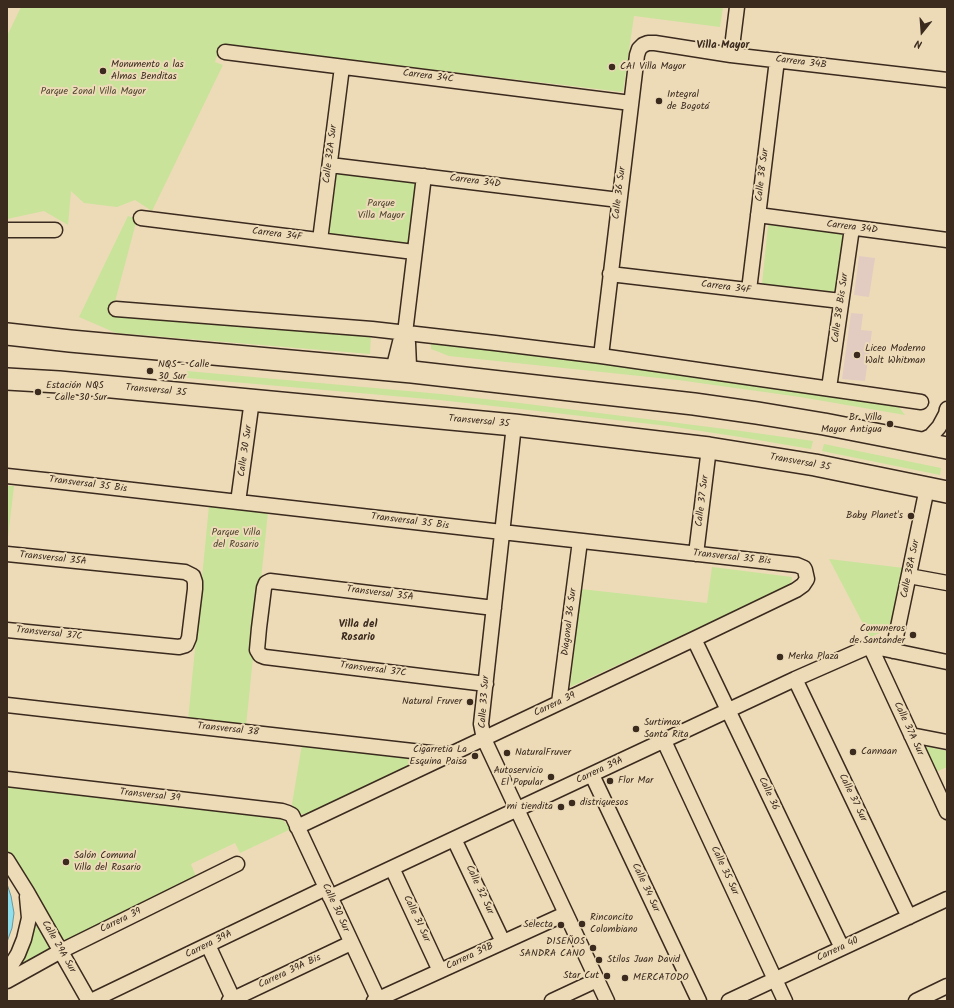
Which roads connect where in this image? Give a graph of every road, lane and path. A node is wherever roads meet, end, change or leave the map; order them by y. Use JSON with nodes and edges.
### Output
{"nodes":[{"id":1,"x":737,"y":7,"type":"edge"},
{"id":2,"x":655,"y":43,"type":"joint"},
{"id":3,"x":225,"y":52,"type":"dead end"},
{"id":4,"x":732,"y":55,"type":"junction"},
{"id":5,"x":777,"y":60,"type":"junction"},
{"id":6,"x":342,"y":67,"type":"junction"},
{"id":7,"x":946,"y":79,"type":"edge"},
{"id":8,"x":631,"y":103,"type":"junction"},
{"id":9,"x":330,"y":165,"type":"junction"},
{"id":10,"x":424,"y":176,"type":"junction"},
{"id":11,"x":619,"y":200,"type":"junction"},
{"id":12,"x":758,"y":216,"type":"junction"},
{"id":13,"x":140,"y":218,"type":"dead end"},
{"id":14,"x":852,"y":228,"type":"junction"},
{"id":15,"x":7,"y":230,"type":"edge"},
{"id":16,"x":55,"y":230,"type":"dead end"},
{"id":17,"x":320,"y":240,"type":"junction"},
{"id":18,"x":947,"y":240,"type":"edge"},
{"id":19,"x":414,"y":252,"type":"junction"},
{"id":20,"x":610,"y":274,"type":"junction"},
{"id":21,"x":749,"y":290,"type":"junction"},
{"id":22,"x":842,"y":301,"type":"junction"},
{"id":23,"x":116,"y":308,"type":"dead end"},
{"id":24,"x":405,"y":333,"type":"junction"},
{"id":25,"x":7,"y":334,"type":"edge"},
{"id":26,"x":601,"y":356,"type":"junction"},
{"id":27,"x":389,"y":370,"type":"junction"},
{"id":28,"x":412,"y":372,"type":"junction"},
{"id":29,"x":7,"y":379,"type":"edge"},
{"id":30,"x":829,"y":388,"type":"junction"},
{"id":31,"x":252,"y":400,"type":"junction"},
{"id":32,"x":921,"y":402,"type":"dead end"},
{"id":33,"x":947,"y":409,"type":"edge"},
{"id":34,"x":514,"y":425,"type":"junction"},
{"id":35,"x":918,"y":442,"type":"junction"},
{"id":36,"x":709,"y":448,"type":"junction"},
{"id":37,"x":947,"y":448,"type":"edge"},
{"id":38,"x":7,"y":476,"type":"edge"},
{"id":39,"x":937,"y":490,"type":"edge"},
{"id":40,"x":238,"y":502,"type":"junction"},
{"id":41,"x":502,"y":532,"type":"junction"},
{"id":42,"x":580,"y":541,"type":"junction"},
{"id":43,"x":7,"y":554,"type":"edge"},
{"id":44,"x":696,"y":554,"type":"junction"},
{"id":45,"x":807,"y":576,"type":"joint"},
{"id":46,"x":909,"y":576,"type":"junction"},
{"id":47,"x":947,"y":583,"type":"edge"},
{"id":48,"x":494,"y":608,"type":"junction"},
{"id":49,"x":7,"y":630,"type":"edge"},
{"id":50,"x":694,"y":639,"type":"junction"},
{"id":51,"x":186,"y":645,"type":"joint"},
{"id":52,"x":870,"y":646,"type":"junction"},
{"id":53,"x":893,"y":651,"type":"junction"},
{"id":54,"x":260,"y":655,"type":"joint"},
{"id":55,"x":947,"y":662,"type":"edge"},
{"id":56,"x":795,"y":679,"type":"junction"},
{"id":57,"x":486,"y":684,"type":"junction"},
{"id":58,"x":559,"y":703,"type":"junction"},
{"id":59,"x":7,"y":705,"type":"edge"},
{"id":60,"x":729,"y":710,"type":"junction"},
{"id":61,"x":911,"y":735,"type":"junction"},
{"id":62,"x":484,"y":739,"type":"junction"},
{"id":63,"x":664,"y":741,"type":"junction"},
{"id":64,"x":947,"y":742,"type":"edge"},
{"id":65,"x":448,"y":755,"type":"junction"},
{"id":66,"x":592,"y":775,"type":"junction"},
{"id":67,"x":7,"y":779,"type":"edge"},
{"id":68,"x":517,"y":810,"type":"junction"},
{"id":69,"x":947,"y":812,"type":"edge"},
{"id":70,"x":294,"y":821,"type":"junction"},
{"id":71,"x":454,"y":839,"type":"junction"},
{"id":72,"x":7,"y":860,"type":"edge"},
{"id":73,"x":237,"y":864,"type":"dead end"},
{"id":74,"x":392,"y":868,"type":"junction"},
{"id":75,"x":27,"y":892,"type":"junction"},
{"id":76,"x":328,"y":892,"type":"junction"},
{"id":77,"x":947,"y":899,"type":"edge"},
{"id":78,"x":565,"y":914,"type":"junction"},
{"id":79,"x":909,"y":917,"type":"junction"},
{"id":80,"x":503,"y":942,"type":"junction"},
{"id":81,"x":351,"y":943,"type":"junction"},
{"id":82,"x":208,"y":945,"type":"junction"},
{"id":83,"x":842,"y":948,"type":"junction"},
{"id":84,"x":60,"y":950,"type":"junction"},
{"id":85,"x":440,"y":971,"type":"junction"},
{"id":86,"x":7,"y":972,"type":"edge"},
{"id":87,"x":597,"y":980,"type":"junction"},
{"id":88,"x":774,"y":980,"type":"junction"},
{"id":89,"x":7,"y":981,"type":"edge"},
{"id":90,"x":947,"y":986,"type":"edge"},
{"id":91,"x":232,"y":1000,"type":"edge"},
{"id":92,"x":377,"y":1000,"type":"edge"},
{"id":93,"x":90,"y":1001,"type":"edge"},
{"id":94,"x":552,"y":1001,"type":"edge"},
{"id":95,"x":607,"y":1001,"type":"edge"},
{"id":96,"x":699,"y":1001,"type":"edge"},
{"id":97,"x":730,"y":1001,"type":"edge"},
{"id":98,"x":785,"y":1001,"type":"edge"},
{"id":99,"x":916,"y":1001,"type":"edge"}],
"edges":[{"from":1,"to":4,"type":"street"},
{"from":2,"to":4,"type":"street","name":"Carrera 34B"},
{"from":2,"to":8,"type":"street","name":"Calle 36 Sur"},
{"from":3,"to":6,"type":"street","name":"Carrera 34C"},
{"from":4,"to":5,"type":"street","name":"Carrera 34B"},
{"from":5,"to":7,"type":"street","name":"Carrera 34B"},
{"from":5,"to":12,"type":"street","name":"Calle 38 Sur"},
{"from":6,"to":8,"type":"street","name":"Carrera 34C"},
{"from":6,"to":9,"type":"street","name":"Calle 32A Sur"},
{"from":8,"to":11,"type":"street","name":"Calle 36 Sur"},
{"from":9,"to":10,"type":"street","name":"Carrera 34D"},
{"from":9,"to":17,"type":"street","name":"Calle 32A Sur"},
{"from":10,"to":11,"type":"street","name":"Carrera 34D"},
{"from":10,"to":19,"type":"street"},
{"from":11,"to":20,"type":"street","name":"Calle 36 Sur"},
{"from":12,"to":14,"type":"street","name":"Carrera 34D"},
{"from":12,"to":21,"type":"street","name":"Calle 38 Sur"},
{"from":13,"to":17,"type":"street","name":"Carrera 34F"},
{"from":14,"to":18,"type":"street","name":"Carrera 34D"},
{"from":14,"to":22,"type":"street","name":"Calle 38 Bis Sur"},
{"from":15,"to":16,"type":"street"},
{"from":17,"to":19,"type":"street","name":"Carrera 34F"},
{"from":19,"to":24,"type":"street"},
{"from":20,"to":21,"type":"street","name":"Carrera 34F"},
{"from":20,"to":26,"type":"street","name":"Calle 36 Sur"},
{"from":21,"to":22,"type":"street","name":"Carrera 34F"},
{"from":22,"to":30,"type":"street","name":"Calle 38 Bis Sur"},
{"from":23,"to":24,"type":"street"},
{"from":24,"to":26,"type":"street"},
{"from":24,"to":27,"type":"street"},
{"from":24,"to":28,"type":"street"},
{"from":25,"to":27,"type":"highway"},
{"from":26,"to":30,"type":"street"},
{"from":27,"to":28,"type":"highway"},
{"from":28,"to":35,"type":"highway"},
{"from":29,"to":31,"type":"highway","name":"Transversal 35"},
{"from":30,"to":32,"type":"street"},
{"from":31,"to":34,"type":"highway","name":"Transversal 35"},
{"from":31,"to":40,"type":"street","name":"Calle 30 Sur"},
{"from":33,"to":35,"type":"street"},
{"from":34,"to":36,"type":"highway","name":"Transversal 35"},
{"from":34,"to":41,"type":"street","name":"Calle 33 Sur"},
{"from":35,"to":37,"type":"highway"},
{"from":36,"to":39,"type":"highway","name":"Transversal 35"},
{"from":36,"to":44,"type":"street","name":"Calle 37 Sur"},
{"from":38,"to":40,"type":"street","name":"Transversal 35 Bis"},
{"from":39,"to":46,"type":"street","name":"Calle 38A Sur"},
{"from":40,"to":41,"type":"street","name":"Transversal 35 Bis"},
{"from":41,"to":42,"type":"street","name":"Transversal 35 Bis"},
{"from":41,"to":48,"type":"street","name":"Calle 33 Sur"},
{"from":42,"to":44,"type":"street","name":"Transversal 35 Bis"},
{"from":42,"to":58,"type":"street","name":"Diagonal 36 Sur"},
{"from":43,"to":51,"type":"street","name":"Transversal 35A"},
{"from":44,"to":45,"type":"street","name":"Transversal 35 Bis"},
{"from":45,"to":50,"type":"street","name":"Carrera 39"},
{"from":46,"to":47,"type":"street"},
{"from":46,"to":53,"type":"street","name":"Calle 38A Sur"},
{"from":48,"to":54,"type":"street","name":"Transversal 35A"},
{"from":48,"to":57,"type":"street","name":"Calle 33 Sur"},
{"from":49,"to":51,"type":"street","name":"Transversal 37C"},
{"from":50,"to":58,"type":"street","name":"Carrera 39"},
{"from":50,"to":60,"type":"street","name":"Calle 36"},
{"from":52,"to":53,"type":"street"},
{"from":52,"to":56,"type":"street","name":"Carrera 39A"},
{"from":52,"to":61,"type":"street","name":"Calle 37A Sur"},
{"from":53,"to":55,"type":"street"},
{"from":54,"to":57,"type":"street","name":"Transversal 37C"},
{"from":56,"to":60,"type":"street","name":"Carrera 39A"},
{"from":56,"to":79,"type":"street","name":"Calle 37 Sur"},
{"from":57,"to":62,"type":"street","name":"Calle 33 Sur"},
{"from":58,"to":62,"type":"street","name":"Carrera 39"},
{"from":59,"to":65,"type":"street","name":"Transversal 38"},
{"from":60,"to":63,"type":"street","name":"Carrera 39A"},
{"from":60,"to":83,"type":"street","name":"Calle 36"},
{"from":61,"to":64,"type":"street"},
{"from":61,"to":69,"type":"street","name":"Calle 37A Sur"},
{"from":62,"to":65,"type":"street","name":"Carrera 39"},
{"from":62,"to":68,"type":"street","name":"Calle 33 Sur"},
{"from":63,"to":66,"type":"street","name":"Carrera 39A"},
{"from":63,"to":88,"type":"street","name":"Calle 35 Sur"},
{"from":65,"to":70,"type":"street","name":"Carrera 39"},
{"from":66,"to":68,"type":"street","name":"Carrera 39A"},
{"from":66,"to":96,"type":"street","name":"Calle 34 Sur"},
{"from":67,"to":70,"type":"street","name":"Transversal 39"},
{"from":68,"to":71,"type":"street","name":"Carrera 39A"},
{"from":68,"to":78,"type":"street","name":"Calle 33 Sur"},
{"from":70,"to":76,"type":"street","name":"Calle 30 Sur"},
{"from":71,"to":74,"type":"street","name":"Carrera 39A"},
{"from":71,"to":80,"type":"street","name":"Calle 32 Sur"},
{"from":72,"to":75,"type":"street","name":"Calle 29A Sur"},
{"from":73,"to":84,"type":"street","name":"Carrera 39"},
{"from":74,"to":76,"type":"street","name":"Carrera 39A"},
{"from":74,"to":85,"type":"street","name":"Calle 31 Sur"},
{"from":75,"to":84,"type":"street","name":"Calle 29A Sur"},
{"from":75,"to":86,"type":"street","name":"Calle 29A Sur"},
{"from":76,"to":81,"type":"street","name":"Calle 30 Sur"},
{"from":76,"to":82,"type":"street","name":"Carrera 39A"},
{"from":77,"to":79,"type":"street","name":"Carrera 40"},
{"from":78,"to":80,"type":"street","name":"Carrera 39B"},
{"from":78,"to":87,"type":"street","name":"Calle 33 Sur"},
{"from":79,"to":83,"type":"street","name":"Carrera 40"},
{"from":80,"to":85,"type":"street","name":"Carrera 39B"},
{"from":81,"to":91,"type":"street","name":"Carrera 39A Bis"},
{"from":81,"to":92,"type":"street","name":"Calle 30 Sur"},
{"from":82,"to":91,"type":"street"},
{"from":82,"to":93,"type":"street","name":"Carrera 39A"},
{"from":83,"to":88,"type":"street","name":"Carrera 40"},
{"from":84,"to":89,"type":"street","name":"Carrera 39"},
{"from":84,"to":93,"type":"street","name":"Calle 29A Sur"},
{"from":85,"to":92,"type":"street","name":"Carrera 39B"},
{"from":87,"to":94,"type":"street"},
{"from":87,"to":95,"type":"street","name":"Calle 33 Sur"},
{"from":88,"to":97,"type":"street","name":"Carrera 40"},
{"from":88,"to":98,"type":"street","name":"Calle 35 Sur"},
{"from":90,"to":99,"type":"street"}]}
